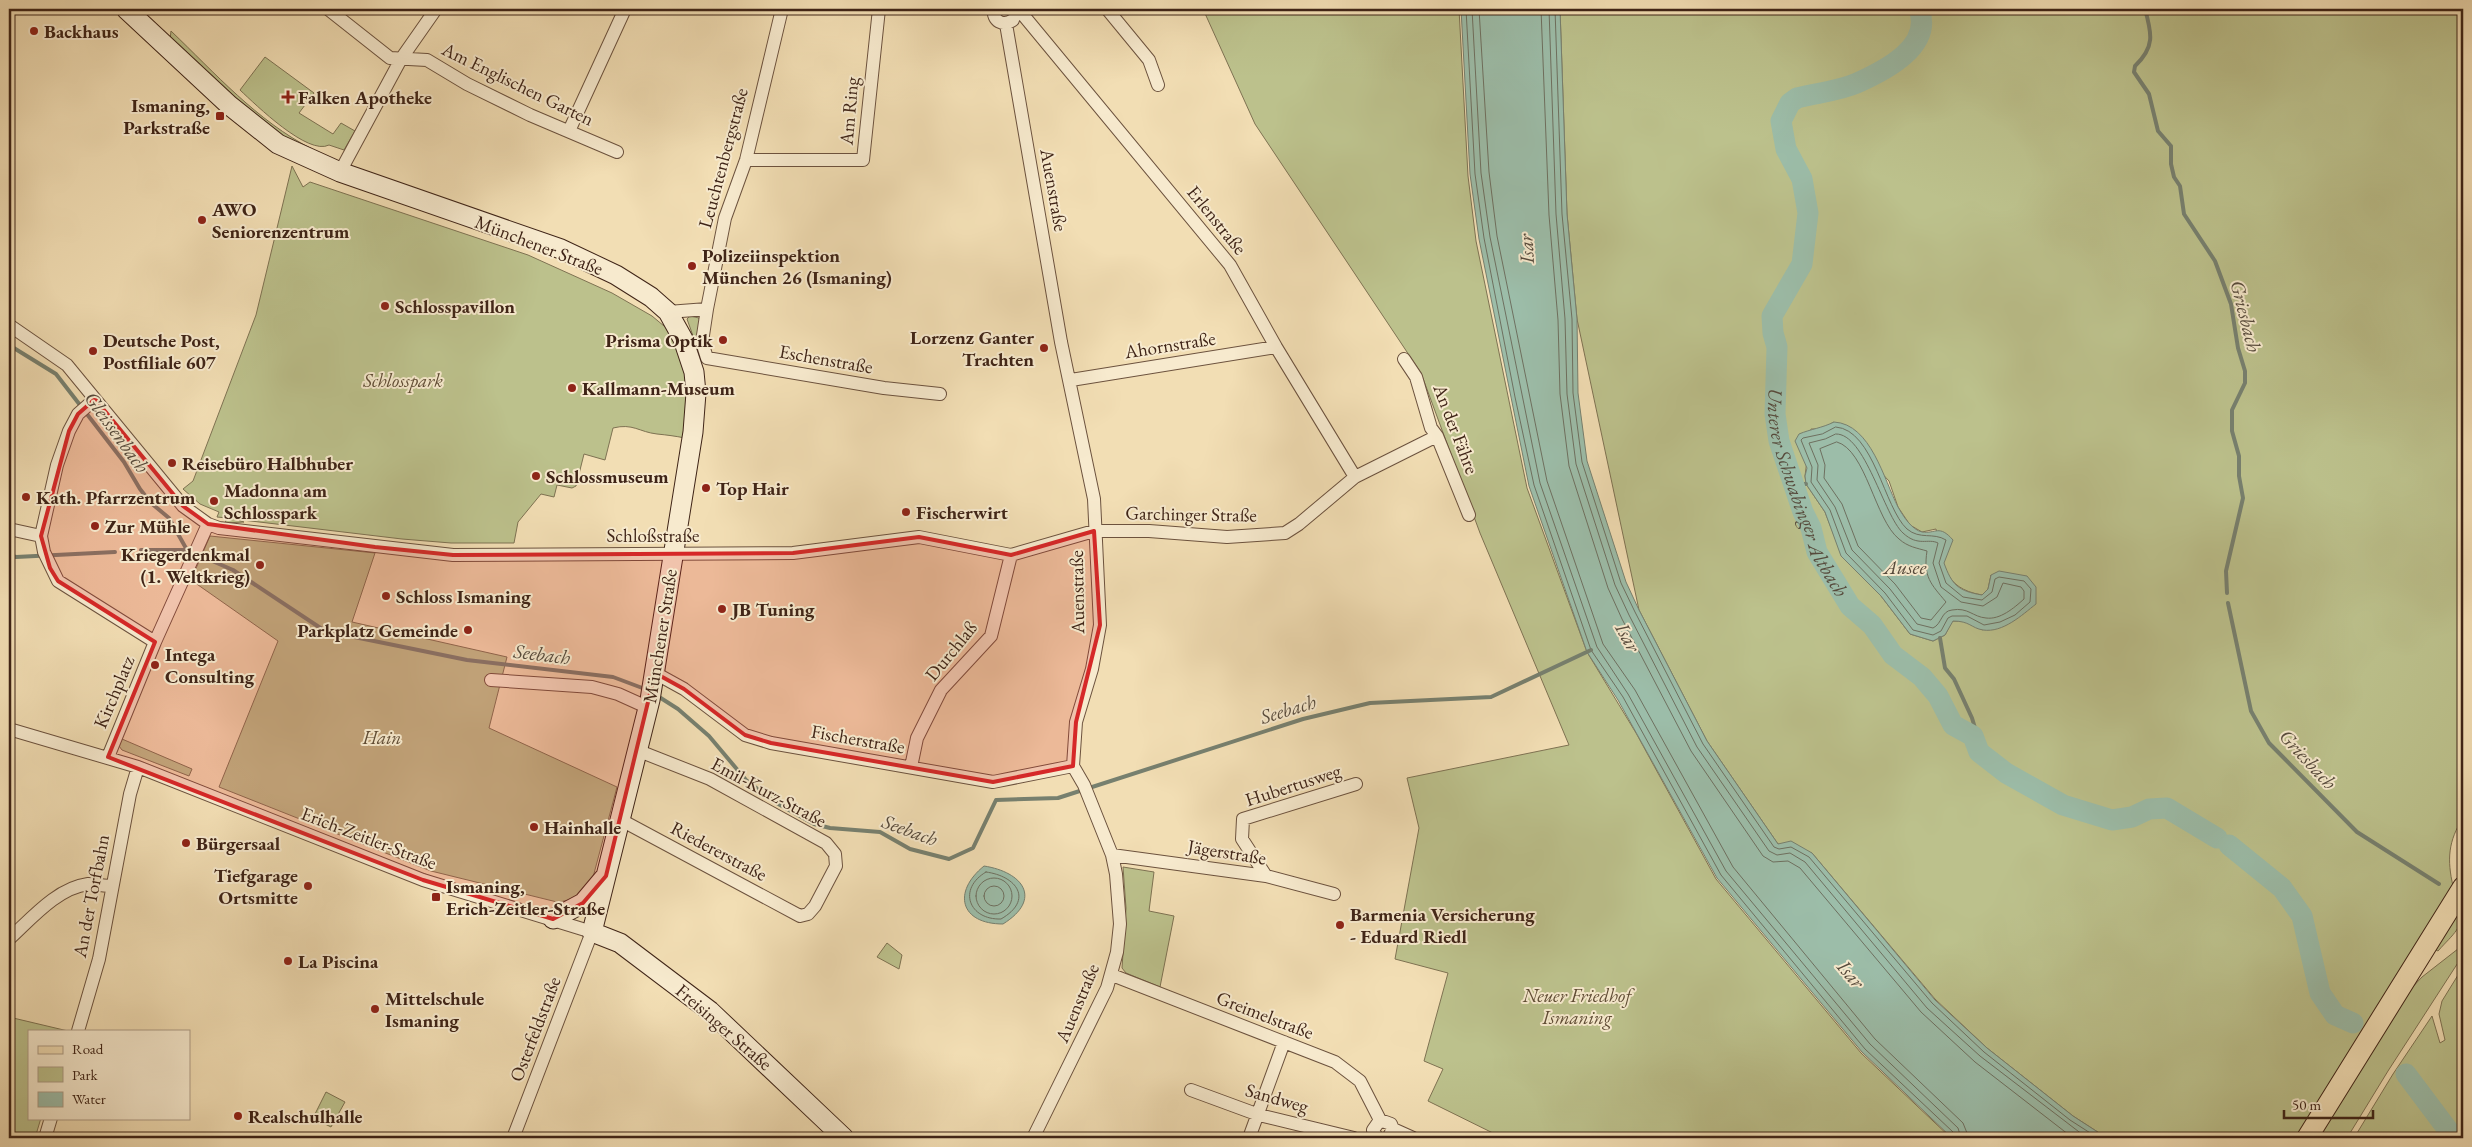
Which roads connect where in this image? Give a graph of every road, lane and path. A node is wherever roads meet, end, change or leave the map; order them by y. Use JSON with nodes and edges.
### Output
{"nodes":[{"id":1,"x":126,"y":9,"type":"edge"},
{"id":2,"x":328,"y":9,"type":"edge"},
{"id":3,"x":436,"y":9,"type":"edge"},
{"id":4,"x":625,"y":9,"type":"edge"},
{"id":5,"x":782,"y":9,"type":"edge"},
{"id":6,"x":879,"y":9,"type":"edge"},
{"id":7,"x":994,"y":9,"type":"edge"},
{"id":8,"x":1107,"y":9,"type":"edge"},
{"id":9,"x":1015,"y":10,"type":"edge"},
{"id":10,"x":1006,"y":24,"type":"junction"},
{"id":11,"x":402,"y":59,"type":"junction"},
{"id":12,"x":1158,"y":85,"type":"dead end"},
{"id":13,"x":569,"y":132,"type":"junction"},
{"id":14,"x":617,"y":152,"type":"dead end"},
{"id":15,"x":746,"y":160,"type":"junction"},
{"id":16,"x":340,"y":172,"type":"junction"},
{"id":17,"x":708,"y":310,"type":"junction"},
{"id":18,"x":668,"y":312,"type":"junction"},
{"id":19,"x":9,"y":325,"type":"edge"},
{"id":20,"x":1276,"y":347,"type":"junction"},
{"id":21,"x":1404,"y":359,"type":"dead end"},
{"id":22,"x":700,"y":365,"type":"junction"},
{"id":23,"x":1071,"y":380,"type":"junction"},
{"id":24,"x":940,"y":394,"type":"dead end"},
{"id":25,"x":88,"y":404,"type":"junction"},
{"id":26,"x":1437,"y":436,"type":"junction"},
{"id":27,"x":1355,"y":477,"type":"junction"},
{"id":28,"x":1469,"y":515,"type":"dead end"},
{"id":29,"x":9,"y":529,"type":"edge"},
{"id":30,"x":206,"y":530,"type":"junction"},
{"id":31,"x":1094,"y":531,"type":"junction"},
{"id":32,"x":41,"y":536,"type":"junction"},
{"id":33,"x":672,"y":553,"type":"junction"},
{"id":34,"x":1011,"y":555,"type":"junction"},
{"id":35,"x":155,"y":642,"type":"junction"},
{"id":36,"x":491,"y":680,"type":"dead end"},
{"id":37,"x":652,"y":691,"type":"junction"},
{"id":38,"x":9,"y":729,"type":"edge"},
{"id":39,"x":639,"y":751,"type":"junction"},
{"id":40,"x":108,"y":757,"type":"junction"},
{"id":41,"x":1073,"y":766,"type":"junction"},
{"id":42,"x":138,"y":767,"type":"junction"},
{"id":43,"x":911,"y":768,"type":"junction"},
{"id":44,"x":1356,"y":784,"type":"dead end"},
{"id":45,"x":621,"y":820,"type":"junction"},
{"id":46,"x":1112,"y":855,"type":"junction"},
{"id":47,"x":606,"y":876,"type":"junction"},
{"id":48,"x":1266,"y":876,"type":"junction"},
{"id":49,"x":112,"y":886,"type":"junction"},
{"id":50,"x":2463,"y":887,"type":"edge"},
{"id":51,"x":1334,"y":894,"type":"dead end"},
{"id":52,"x":800,"y":916,"type":"joint"},
{"id":53,"x":553,"y":919,"type":"junction"},
{"id":54,"x":592,"y":932,"type":"junction"},
{"id":55,"x":9,"y":939,"type":"edge"},
{"id":56,"x":1112,"y":975,"type":"junction"},
{"id":57,"x":78,"y":1030,"type":"edge"},
{"id":58,"x":1284,"y":1042,"type":"junction"},
{"id":59,"x":1191,"y":1090,"type":"dead end"},
{"id":60,"x":1258,"y":1115,"type":"junction"},
{"id":61,"x":50,"y":1120,"type":"edge"},
{"id":62,"x":1380,"y":1120,"type":"junction"},
{"id":63,"x":1390,"y":1134,"type":"edge"},
{"id":64,"x":45,"y":1138,"type":"edge"},
{"id":65,"x":513,"y":1138,"type":"edge"},
{"id":66,"x":844,"y":1138,"type":"edge"},
{"id":67,"x":1033,"y":1138,"type":"edge"},
{"id":68,"x":1249,"y":1138,"type":"edge"},
{"id":69,"x":1354,"y":1138,"type":"edge"},
{"id":70,"x":1377,"y":1138,"type":"edge"},
{"id":71,"x":1413,"y":1138,"type":"edge"},
{"id":72,"x":2307,"y":1138,"type":"edge"}],
"edges":[{"from":1,"to":16,"type":"main road","name":"Münchener Straße"},
{"from":2,"to":11,"type":"street","name":"Am Englischen Garten"},
{"from":3,"to":11,"type":"street"},
{"from":4,"to":13,"type":"street"},
{"from":5,"to":15,"type":"street","name":"Leuchtenbergstraße"},
{"from":6,"to":15,"type":"street","name":"Am Ring"},
{"from":7,"to":10,"type":"street"},
{"from":8,"to":12,"type":"street"},
{"from":9,"to":10,"type":"street"},
{"from":9,"to":20,"type":"street","name":"Erlenstraße"},
{"from":10,"to":23,"type":"street","name":"Auenstraße"},
{"from":11,"to":13,"type":"street","name":"Am Englischen Garten"},
{"from":11,"to":16,"type":"street"},
{"from":13,"to":14,"type":"street","name":"Am Englischen Garten"},
{"from":15,"to":17,"type":"street","name":"Leuchtenbergstraße"},
{"from":16,"to":18,"type":"main road","name":"Münchener Straße"},
{"from":17,"to":18,"type":"street"},
{"from":17,"to":22,"type":"street"},
{"from":18,"to":22,"type":"main road","name":"Münchener Straße"},
{"from":19,"to":25,"type":"street"},
{"from":20,"to":23,"type":"street","name":"Ahornstraße"},
{"from":20,"to":27,"type":"street","name":"Erlenstraße"},
{"from":21,"to":26,"type":"street","name":"An der Fähre"},
{"from":22,"to":24,"type":"street","name":"Eschenstraße"},
{"from":22,"to":33,"type":"main road","name":"Münchener Straße"},
{"from":23,"to":31,"type":"street","name":"Auenstraße"},
{"from":25,"to":30,"type":"street"},
{"from":25,"to":32,"type":"street","name":"Kirchplatz"},
{"from":26,"to":27,"type":"street","name":"Garchinger Straße"},
{"from":26,"to":28,"type":"street","name":"An der Fähre"},
{"from":27,"to":31,"type":"street","name":"Garchinger Straße"},
{"from":29,"to":32,"type":"street"},
{"from":30,"to":33,"type":"street","name":"Schloßstraße"},
{"from":30,"to":35,"type":"street","name":"Kirchplatz"},
{"from":31,"to":34,"type":"street","name":"Schloßstraße"},
{"from":31,"to":41,"type":"street","name":"Auenstraße"},
{"from":32,"to":35,"type":"street","name":"Kirchplatz"},
{"from":33,"to":34,"type":"street","name":"Schloßstraße"},
{"from":33,"to":37,"type":"main road","name":"Münchener Straße"},
{"from":34,"to":43,"type":"street","name":"Durchlaß"},
{"from":35,"to":40,"type":"street","name":"Kirchplatz"},
{"from":36,"to":37,"type":"street","name":"Fischerstraße"},
{"from":37,"to":39,"type":"main road","name":"Münchener Straße"},
{"from":37,"to":43,"type":"street","name":"Fischerstraße"},
{"from":38,"to":40,"type":"street","name":"Erich-Zeitler-Straße"},
{"from":39,"to":45,"type":"main road","name":"Münchener Straße"},
{"from":39,"to":52,"type":"street","name":"Emil-Kurz-Straße"},
{"from":40,"to":42,"type":"street","name":"Erich-Zeitler-Straße"},
{"from":41,"to":43,"type":"street","name":"Fischerstraße"},
{"from":41,"to":46,"type":"street","name":"Auenstraße"},
{"from":42,"to":49,"type":"street","name":"An der Torfbahn"},
{"from":42,"to":53,"type":"street","name":"Erich-Zeitler-Straße"},
{"from":44,"to":48,"type":"street","name":"Hubertusweg"},
{"from":45,"to":47,"type":"main road","name":"Münchener Straße"},
{"from":45,"to":52,"type":"street","name":"Riedererstraße"},
{"from":46,"to":48,"type":"street","name":"Jägerstraße"},
{"from":46,"to":56,"type":"street","name":"Auenstraße"},
{"from":47,"to":53,"type":"main road"},
{"from":47,"to":54,"type":"main road","name":"Münchener Straße"},
{"from":48,"to":51,"type":"street","name":"Jägerstraße"},
{"from":49,"to":55,"type":"street"},
{"from":49,"to":57,"type":"street","name":"An der Torfbahn"},
{"from":50,"to":72,"type":"main road"},
{"from":53,"to":54,"type":"street","name":"Erich-Zeitler-Straße"},
{"from":54,"to":65,"type":"street","name":"Osterfeldstraße"},
{"from":54,"to":66,"type":"main road","name":"Freisinger Straße"},
{"from":56,"to":58,"type":"street","name":"Greimelstraße"},
{"from":56,"to":67,"type":"street","name":"Auenstraße"},
{"from":58,"to":60,"type":"street"},
{"from":58,"to":62,"type":"street","name":"Greimelstraße"},
{"from":59,"to":60,"type":"street","name":"Sandweg"},
{"from":60,"to":68,"type":"street"},
{"from":60,"to":69,"type":"street","name":"Sandweg"},
{"from":61,"to":64,"type":"street"},
{"from":62,"to":63,"type":"street"},
{"from":62,"to":70,"type":"street"},
{"from":63,"to":71,"type":"street"}]}
